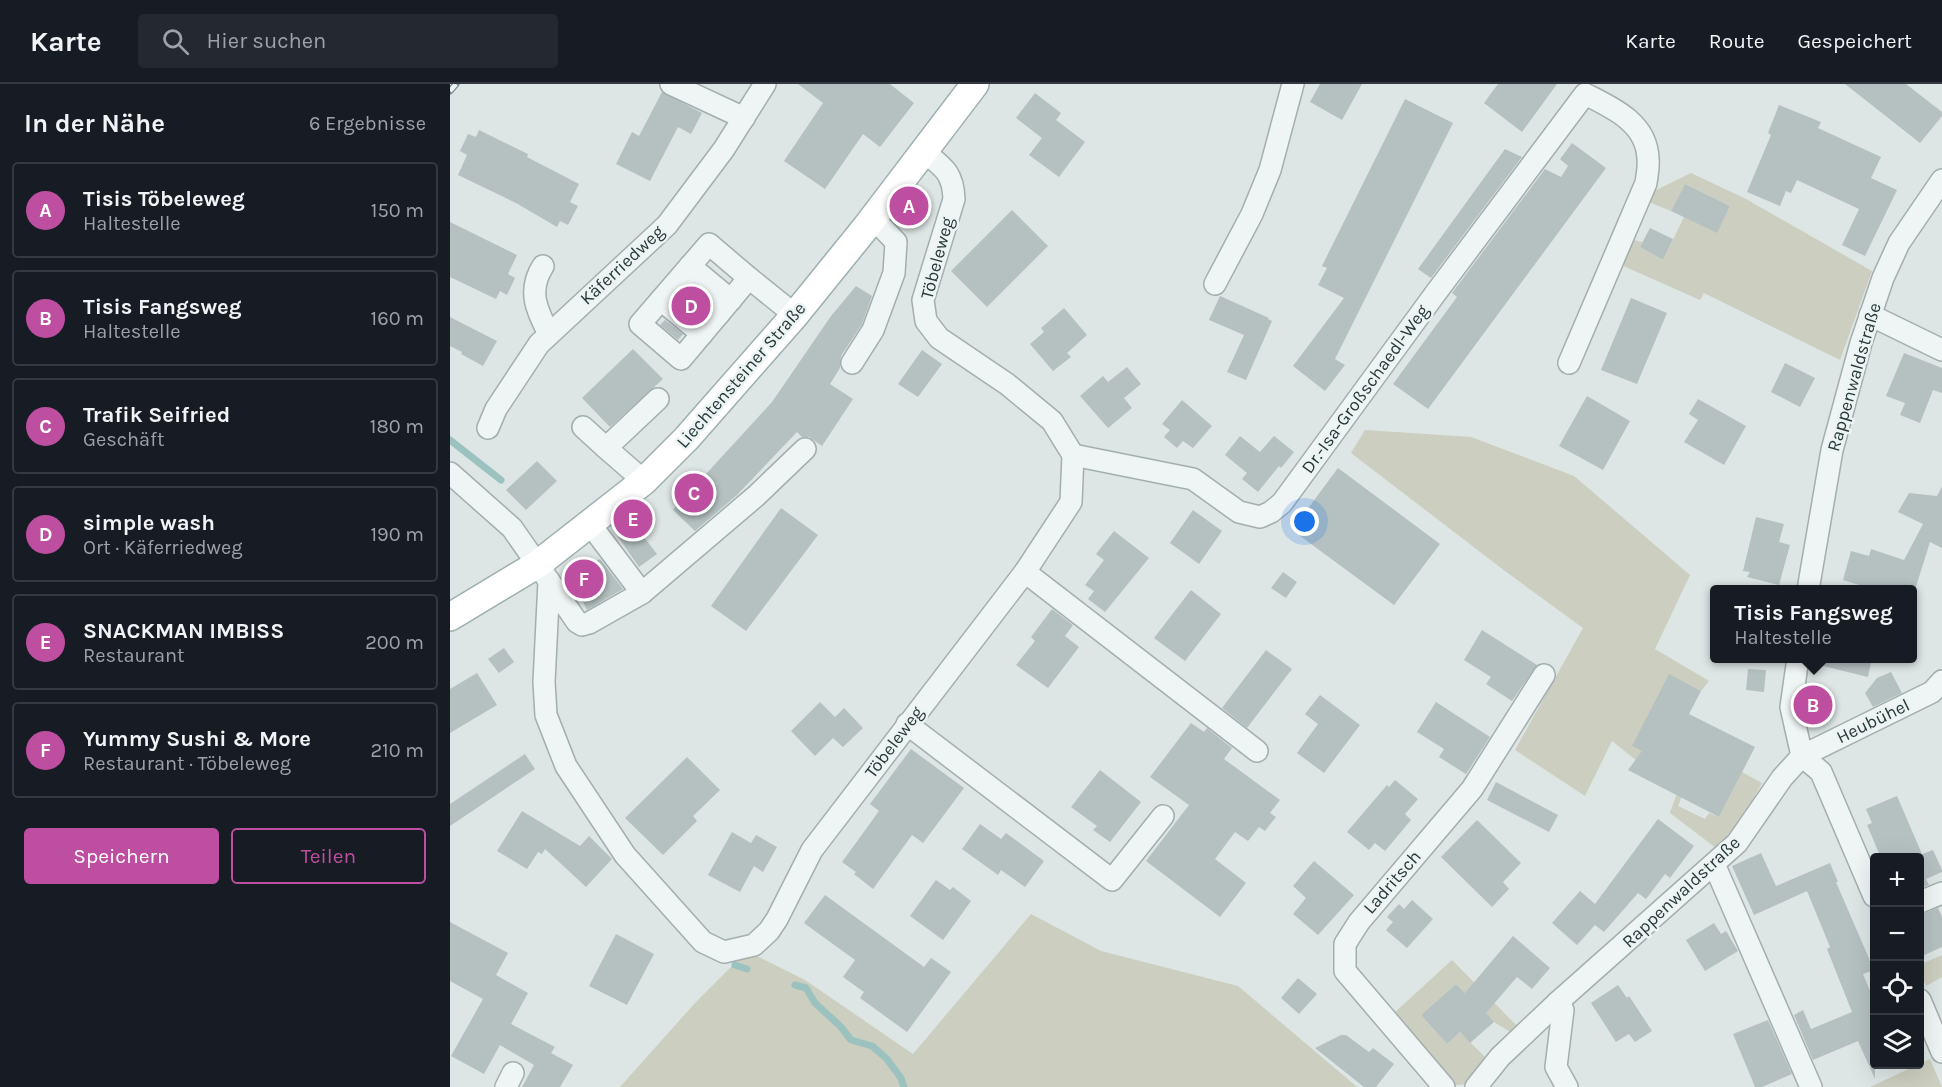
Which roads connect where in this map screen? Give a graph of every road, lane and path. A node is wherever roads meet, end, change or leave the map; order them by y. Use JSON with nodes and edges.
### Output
{"nodes":[{"id":1,"x":671,"y":84,"type":"edge"},
{"id":2,"x":765,"y":84,"type":"edge"},
{"id":3,"x":975,"y":84,"type":"edge"},
{"id":4,"x":1293,"y":84,"type":"edge"},
{"id":5,"x":1588,"y":89,"type":"edge"},
{"id":6,"x":744,"y":118,"type":"junction"},
{"id":7,"x":923,"y":151,"type":"junction"},
{"id":8,"x":1942,"y":180,"type":"edge"},
{"id":9,"x":873,"y":218,"type":"junction"},
{"id":10,"x":543,"y":266,"type":"dead end"},
{"id":11,"x":684,"y":273,"type":"junction"},
{"id":12,"x":749,"y":278,"type":"junction"},
{"id":13,"x":1215,"y":284,"type":"dead end"},
{"id":14,"x":657,"y":306,"type":"junction"},
{"id":15,"x":725,"y":307,"type":"junction"},
{"id":16,"x":795,"y":315,"type":"junction"},
{"id":17,"x":1870,"y":315,"type":"junction"},
{"id":18,"x":549,"y":334,"type":"junction"},
{"id":19,"x":697,"y":340,"type":"junction"},
{"id":20,"x":1942,"y":350,"type":"edge"},
{"id":21,"x":852,"y":363,"type":"dead end"},
{"id":22,"x":1569,"y":363,"type":"dead end"},
{"id":23,"x":658,"y":399,"type":"dead end"},
{"id":24,"x":492,"y":418,"type":"dead end"},
{"id":25,"x":583,"y":428,"type":"dead end"},
{"id":26,"x":606,"y":448,"type":"junction"},
{"id":27,"x":805,"y":449,"type":"dead end"},
{"id":28,"x":1073,"y":455,"type":"junction"},
{"id":29,"x":450,"y":473,"type":"edge"},
{"id":30,"x":644,"y":481,"type":"junction"},
{"id":31,"x":590,"y":524,"type":"junction"},
{"id":32,"x":543,"y":572,"type":"junction"},
{"id":33,"x":1025,"y":572,"type":"junction"},
{"id":34,"x":1809,"y":585,"type":"edge"},
{"id":35,"x":642,"y":593,"type":"junction"},
{"id":36,"x":452,"y":614,"type":"edge"},
{"id":37,"x":1797,"y":663,"type":"edge"},
{"id":38,"x":1544,"y":675,"type":"dead end"},
{"id":39,"x":1942,"y":681,"type":"edge"},
{"id":40,"x":907,"y":724,"type":"junction"},
{"id":41,"x":1257,"y":752,"type":"dead end"},
{"id":42,"x":1802,"y":756,"type":"junction"},
{"id":43,"x":1163,"y":816,"type":"dead end"},
{"id":44,"x":1714,"y":864,"type":"junction"},
{"id":45,"x":1870,"y":885,"type":"edge"},
{"id":46,"x":1942,"y":892,"type":"edge"},
{"id":47,"x":1924,"y":900,"type":"edge"},
{"id":48,"x":1558,"y":1002,"type":"junction"},
{"id":49,"x":1924,"y":1009,"type":"edge"},
{"id":50,"x":1942,"y":1052,"type":"edge"},
{"id":51,"x":1444,"y":1087,"type":"edge"},
{"id":52,"x":1476,"y":1087,"type":"edge"},
{"id":53,"x":1567,"y":1087,"type":"edge"},
{"id":54,"x":1811,"y":1087,"type":"edge"}],
"edges":[{"from":1,"to":6,"type":"street"},
{"from":2,"to":6,"type":"street","name":"Käferriedweg"},
{"from":3,"to":7,"type":"main road","name":"Liechtensteiner Straße"},
{"from":4,"to":13,"type":"street"},
{"from":5,"to":22,"type":"street","name":"Dr.-Isa-Großschaedl-Weg"},
{"from":5,"to":28,"type":"street","name":"Dr.-Isa-Großschaedl-Weg"},
{"from":6,"to":18,"type":"street","name":"Käferriedweg"},
{"from":7,"to":9,"type":"main road","name":"Liechtensteiner Straße"},
{"from":7,"to":28,"type":"street","name":"Töbeleweg"},
{"from":8,"to":17,"type":"street","name":"Rappenwaldstraße"},
{"from":9,"to":16,"type":"main road","name":"Liechtensteiner Straße"},
{"from":9,"to":21,"type":"street"},
{"from":10,"to":18,"type":"street"},
{"from":11,"to":12,"type":"street"},
{"from":11,"to":14,"type":"street"},
{"from":11,"to":15,"type":"street"},
{"from":12,"to":15,"type":"street"},
{"from":12,"to":16,"type":"street"},
{"from":14,"to":19,"type":"street"},
{"from":14,"to":19,"type":"street"},
{"from":15,"to":19,"type":"street"},
{"from":16,"to":30,"type":"main road","name":"Liechtensteiner Straße"},
{"from":17,"to":20,"type":"street"},
{"from":17,"to":34,"type":"street","name":"Rappenwaldstraße"},
{"from":18,"to":24,"type":"street","name":"Käferriedweg"},
{"from":23,"to":26,"type":"street"},
{"from":25,"to":26,"type":"street"},
{"from":26,"to":30,"type":"street"},
{"from":27,"to":35,"type":"street"},
{"from":28,"to":33,"type":"street","name":"Töbeleweg"},
{"from":29,"to":32,"type":"street"},
{"from":30,"to":31,"type":"main road","name":"Liechtensteiner Straße"},
{"from":31,"to":32,"type":"main road","name":"Liechtensteiner Straße"},
{"from":31,"to":35,"type":"street"},
{"from":32,"to":35,"type":"street"},
{"from":32,"to":36,"type":"main road","name":"Liechtensteiner Straße"},
{"from":32,"to":40,"type":"street","name":"Töbeleweg"},
{"from":33,"to":40,"type":"street","name":"Töbeleweg"},
{"from":33,"to":41,"type":"street"},
{"from":37,"to":42,"type":"street"},
{"from":38,"to":51,"type":"street","name":"Ladritsch"},
{"from":39,"to":42,"type":"street","name":"Heubühel"},
{"from":40,"to":43,"type":"street"},
{"from":42,"to":44,"type":"street","name":"Rappenwaldstraße"},
{"from":42,"to":45,"type":"street"},
{"from":44,"to":48,"type":"street","name":"Rappenwaldstraße"},
{"from":44,"to":54,"type":"street"},
{"from":46,"to":47,"type":"street"},
{"from":48,"to":52,"type":"street","name":"Rappenwaldstraße"},
{"from":48,"to":53,"type":"street"},
{"from":49,"to":50,"type":"street"}]}
